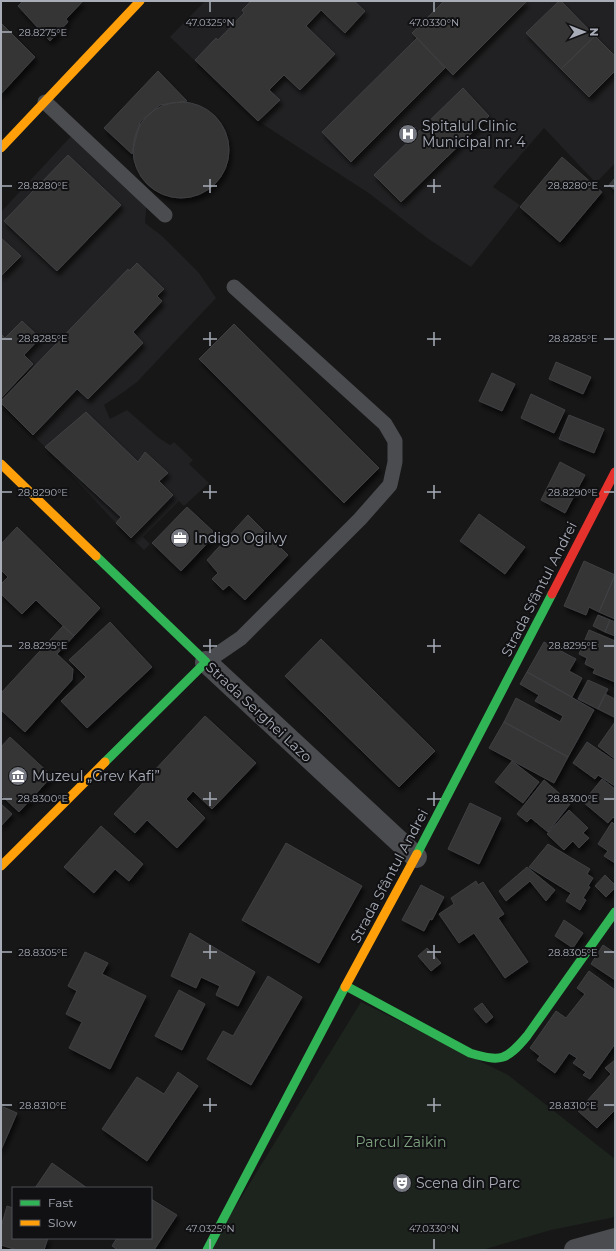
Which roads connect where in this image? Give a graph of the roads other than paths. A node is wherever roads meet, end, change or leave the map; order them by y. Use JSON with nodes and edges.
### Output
{"nodes":[{"id":1,"x":140,"y":1,"type":"edge"},
{"id":2,"x":45,"y":102,"type":"junction"},
{"id":3,"x":1,"y":148,"type":"edge"},
{"id":4,"x":165,"y":215,"type":"dead end"},
{"id":5,"x":234,"y":287,"type":"dead end"},
{"id":6,"x":1,"y":464,"type":"edge"},
{"id":7,"x":615,"y":472,"type":"edge"},
{"id":8,"x":206,"y":662,"type":"junction"},
{"id":9,"x":416,"y":857,"type":"junction"},
{"id":10,"x":1,"y":866,"type":"edge"},
{"id":11,"x":615,"y":912,"type":"edge"},
{"id":12,"x":346,"y":986,"type":"junction"},
{"id":13,"x":615,"y":1240,"type":"edge"},
{"id":14,"x":207,"y":1250,"type":"edge"},
{"id":15,"x":575,"y":1250,"type":"edge"}],
"edges":[{"from":1,"to":2,"type":"street"},
{"from":2,"to":3,"type":"street"},
{"from":2,"to":4,"type":"lane"},
{"from":5,"to":8,"type":"lane"},
{"from":6,"to":8,"type":"street","name":"Strada Serghei Lazo"},
{"from":7,"to":9,"type":"street","name":"Strada Sfântul Andrei"},
{"from":8,"to":9,"type":"street","name":"Strada Serghei Lazo"},
{"from":8,"to":10,"type":"street"},
{"from":9,"to":12,"type":"street","name":"Strada Sfântul Andrei"},
{"from":11,"to":12,"type":"street"},
{"from":12,"to":14,"type":"street","name":"Strada Sfântul Andrei"},
{"from":13,"to":15,"type":"street"}]}
